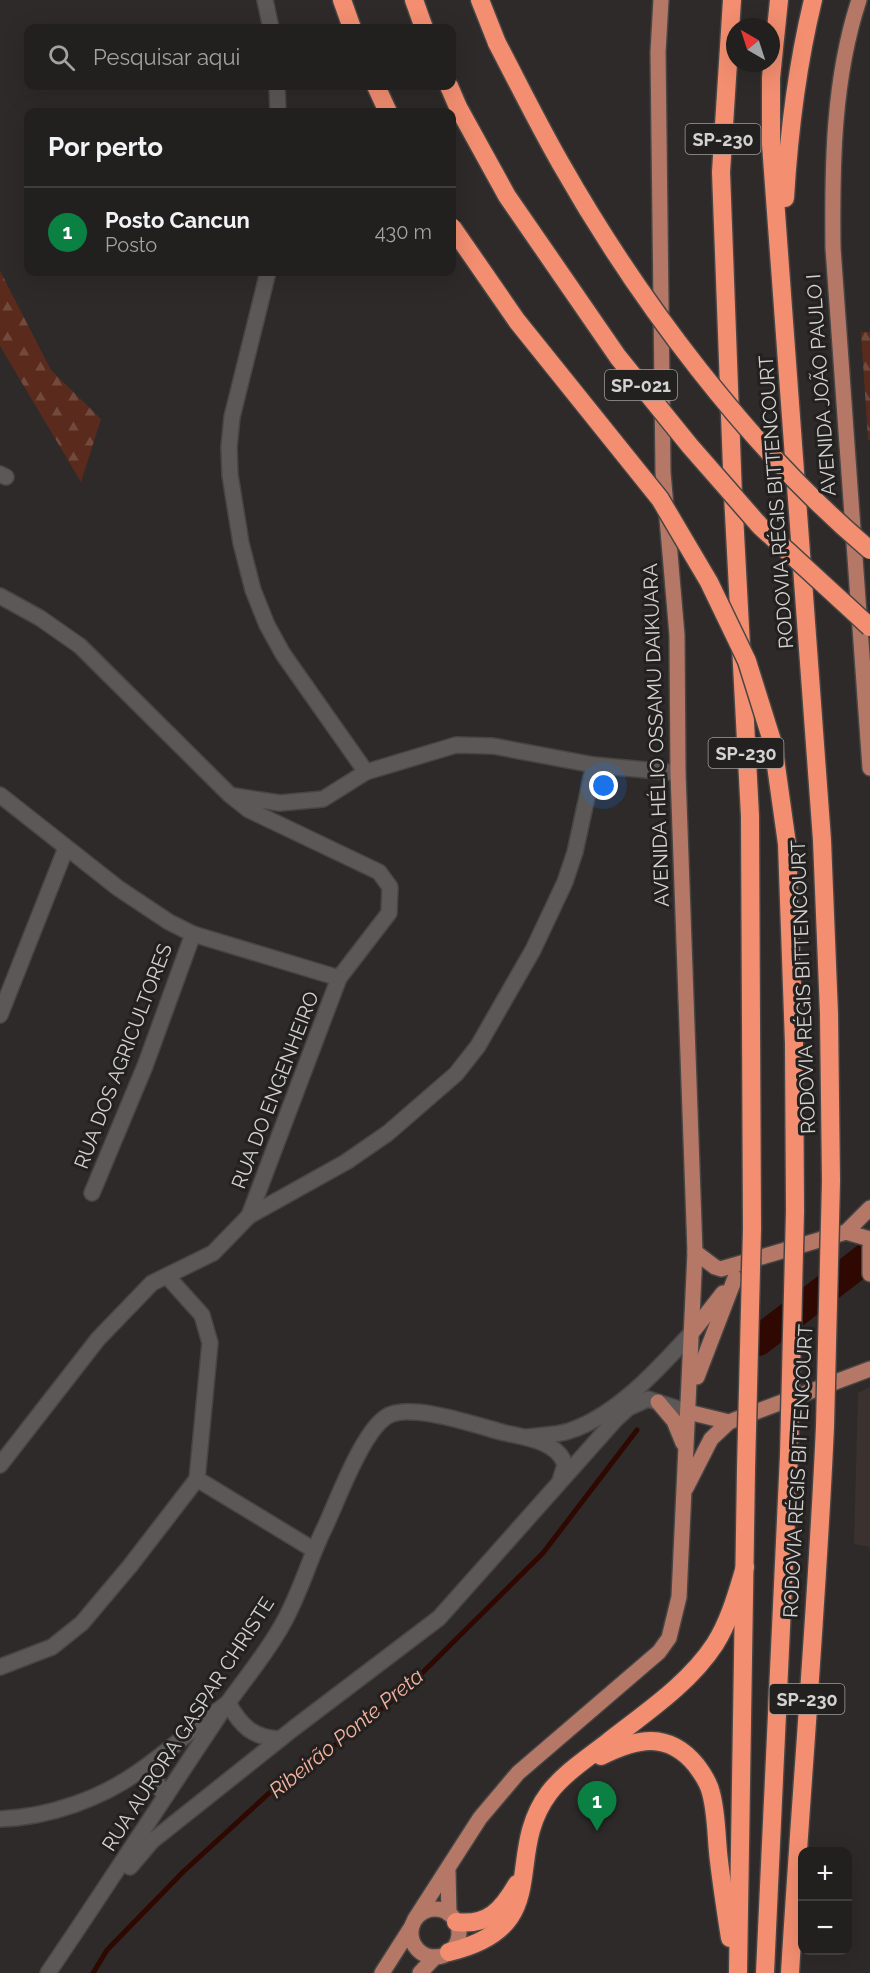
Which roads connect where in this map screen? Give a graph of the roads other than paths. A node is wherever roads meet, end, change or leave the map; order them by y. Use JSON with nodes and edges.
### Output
{"nodes":[{"id":1,"x":265,"y":0,"type":"edge"},
{"id":2,"x":342,"y":0,"type":"edge"},
{"id":3,"x":414,"y":0,"type":"edge"},
{"id":4,"x":480,"y":0,"type":"edge"},
{"id":5,"x":661,"y":0,"type":"edge"},
{"id":6,"x":732,"y":0,"type":"edge"},
{"id":7,"x":779,"y":0,"type":"edge"},
{"id":8,"x":813,"y":0,"type":"edge"},
{"id":9,"x":860,"y":0,"type":"edge"},
{"id":10,"x":270,"y":24,"type":"edge"},
{"id":11,"x":351,"y":24,"type":"edge"},
{"id":12,"x":423,"y":24,"type":"edge"},
{"id":13,"x":277,"y":90,"type":"edge"},
{"id":14,"x":378,"y":90,"type":"edge"},
{"id":15,"x":451,"y":90,"type":"edge"},
{"id":16,"x":278,"y":108,"type":"edge"},
{"id":17,"x":386,"y":108,"type":"edge"},
{"id":18,"x":456,"y":233,"type":"edge"},
{"id":19,"x":781,"y":263,"type":"junction"},
{"id":20,"x":267,"y":276,"type":"edge"},
{"id":21,"x":870,"y":550,"type":"edge"},
{"id":22,"x":0,"y":596,"type":"edge"},
{"id":23,"x":870,"y":627,"type":"edge"},
{"id":24,"x":868,"y":727,"type":"edge"},
{"id":25,"x":594,"y":765,"type":"junction"},
{"id":26,"x":870,"y":768,"type":"edge"},
{"id":27,"x":366,"y":772,"type":"junction"},
{"id":28,"x":678,"y":773,"type":"junction"},
{"id":29,"x":0,"y":795,"type":"edge"},
{"id":30,"x":230,"y":795,"type":"junction"},
{"id":31,"x":66,"y":848,"type":"junction"},
{"id":32,"x":193,"y":934,"type":"junction"},
{"id":33,"x":339,"y":978,"type":"junction"},
{"id":34,"x":0,"y":1015,"type":"edge"},
{"id":35,"x":92,"y":1193,"type":"dead end"},
{"id":36,"x":870,"y":1208,"type":"edge"},
{"id":37,"x":249,"y":1216,"type":"junction"},
{"id":38,"x":846,"y":1232,"type":"junction"},
{"id":39,"x":870,"y":1239,"type":"edge"},
{"id":40,"x":870,"y":1247,"type":"edge"},
{"id":41,"x":695,"y":1252,"type":"junction"},
{"id":42,"x":748,"y":1259,"type":"junction"},
{"id":43,"x":870,"y":1273,"type":"edge"},
{"id":44,"x":167,"y":1276,"type":"junction"},
{"id":45,"x":735,"y":1278,"type":"junction"},
{"id":46,"x":694,"y":1330,"type":"junction"},
{"id":47,"x":870,"y":1359,"type":"edge"},
{"id":48,"x":870,"y":1369,"type":"edge"},
{"id":49,"x":846,"y":1380,"type":"junction"},
{"id":50,"x":658,"y":1402,"type":"junction"},
{"id":51,"x":689,"y":1407,"type":"junction"},
{"id":52,"x":729,"y":1422,"type":"junction"},
{"id":53,"x":525,"y":1437,"type":"junction"},
{"id":54,"x":684,"y":1446,"type":"junction"},
{"id":55,"x":0,"y":1465,"type":"edge"},
{"id":56,"x":197,"y":1479,"type":"junction"},
{"id":57,"x":560,"y":1481,"type":"junction"},
{"id":58,"x":682,"y":1497,"type":"junction"},
{"id":59,"x":314,"y":1550,"type":"junction"},
{"id":60,"x":745,"y":1567,"type":"junction"},
{"id":61,"x":0,"y":1667,"type":"edge"},
{"id":62,"x":228,"y":1702,"type":"junction"},
{"id":63,"x":280,"y":1739,"type":"junction"},
{"id":64,"x":573,"y":1770,"type":"junction"},
{"id":65,"x":140,"y":1771,"type":"junction"},
{"id":66,"x":165,"y":1797,"type":"junction"},
{"id":67,"x":0,"y":1820,"type":"edge"},
{"id":68,"x":525,"y":1869,"type":"junction"},
{"id":69,"x":448,"y":1872,"type":"junction"},
{"id":70,"x":91,"y":1913,"type":"junction"},
{"id":71,"x":452,"y":1918,"type":"junction"},
{"id":72,"x":414,"y":1922,"type":"junction"},
{"id":73,"x":442,"y":1955,"type":"junction"},
{"id":74,"x":48,"y":1973,"type":"edge"},
{"id":75,"x":382,"y":1973,"type":"edge"},
{"id":76,"x":420,"y":1973,"type":"edge"},
{"id":77,"x":737,"y":1973,"type":"edge"},
{"id":78,"x":765,"y":1973,"type":"edge"},
{"id":79,"x":790,"y":1973,"type":"edge"}],
"edges":[{"from":1,"to":10,"type":"street"},
{"from":2,"to":11,"type":"highway"},
{"from":3,"to":12,"type":"highway"},
{"from":4,"to":21,"type":"highway","number":"SP-021","bridge":true},
{"from":5,"to":28,"type":"main road","name":"AVENIDA HÉLIO OSSAMU DAIKUARA"},
{"from":6,"to":60,"type":"highway","name":"RODOVIA RÉGIS BITTENCOURT","number":"SP-230","bridge":true},
{"from":7,"to":19,"type":"highway","name":"RODOVIA RÉGIS BITTENCOURT","number":"SP-230"},
{"from":8,"to":19,"type":"highway"},
{"from":9,"to":24,"type":"main road","name":"AVENIDA JOÃO PAULO I"},
{"from":13,"to":16,"type":"street"},
{"from":14,"to":17,"type":"highway"},
{"from":15,"to":23,"type":"highway","number":"SP-021","bridge":true},
{"from":18,"to":78,"type":"highway","bridge":true},
{"from":19,"to":79,"type":"highway","name":"RODOVIA RÉGIS BITTENCOURT","number":"SP-230","bridge":true},
{"from":20,"to":27,"type":"street"},
{"from":22,"to":30,"type":"street"},
{"from":24,"to":26,"type":"main road","name":"AVENIDA JOÃO PAULO I"},
{"from":25,"to":27,"type":"street"},
{"from":25,"to":28,"type":"street"},
{"from":25,"to":37,"type":"street"},
{"from":27,"to":30,"type":"street"},
{"from":28,"to":41,"type":"main road","name":"AVENIDA HÉLIO OSSAMU DAIKUARA"},
{"from":29,"to":31,"type":"street"},
{"from":30,"to":33,"type":"street","name":"RUA DO ENGENHEIRO"},
{"from":31,"to":32,"type":"street"},
{"from":31,"to":34,"type":"street"},
{"from":32,"to":33,"type":"street"},
{"from":32,"to":35,"type":"street","name":"RUA DOS AGRICULTORES"},
{"from":33,"to":37,"type":"street","name":"RUA DO ENGENHEIRO"},
{"from":36,"to":38,"type":"main road"},
{"from":37,"to":44,"type":"street"},
{"from":38,"to":39,"type":"main road"},
{"from":38,"to":42,"type":"main road"},
{"from":40,"to":43,"type":"main road"},
{"from":41,"to":42,"type":"main road"},
{"from":41,"to":46,"type":"main road","name":"AVENIDA HÉLIO OSSAMU DAIKUARA"},
{"from":42,"to":45,"type":"main road"},
{"from":44,"to":55,"type":"street"},
{"from":44,"to":56,"type":"street"},
{"from":45,"to":46,"type":"main road"},
{"from":45,"to":51,"type":"main road"},
{"from":46,"to":51,"type":"main road","name":"AVENIDA HÉLIO OSSAMU DAIKUARA"},
{"from":46,"to":53,"type":"street"},
{"from":47,"to":49,"type":"main road"},
{"from":48,"to":49,"type":"main road"},
{"from":49,"to":52,"type":"main road"},
{"from":50,"to":51,"type":"street"},
{"from":50,"to":54,"type":"main road"},
{"from":50,"to":57,"type":"street"},
{"from":51,"to":52,"type":"main road"},
{"from":51,"to":54,"type":"main road","name":"AVENIDA HÉLIO OSSAMU DAIKUARA"},
{"from":52,"to":58,"type":"main road","name":"AVENIDA HÉLIO OSSAMU DAIKUARA"},
{"from":53,"to":57,"type":"street"},
{"from":53,"to":59,"type":"street","name":"RUA AURORA GASPAR CHRISTE"},
{"from":54,"to":58,"type":"main road","name":"AVENIDA HÉLIO OSSAMU DAIKUARA"},
{"from":56,"to":59,"type":"street"},
{"from":56,"to":61,"type":"street"},
{"from":57,"to":63,"type":"street"},
{"from":58,"to":69,"type":"main road","name":"AVENIDA HÉLIO OSSAMU DAIKUARA"},
{"from":59,"to":62,"type":"street","name":"RUA AURORA GASPAR CHRISTE"},
{"from":60,"to":64,"type":"highway"},
{"from":60,"to":77,"type":"highway","name":"RODOVIA RÉGIS BITTENCOURT","number":"SP-230"},
{"from":62,"to":63,"type":"street"},
{"from":62,"to":65,"type":"street"},
{"from":62,"to":66,"type":"street","name":"RUA AURORA GASPAR CHRISTE"},
{"from":63,"to":70,"type":"street"},
{"from":64,"to":68,"type":"highway"},
{"from":64,"to":77,"type":"highway"},
{"from":65,"to":66,"type":"street"},
{"from":65,"to":67,"type":"street"},
{"from":66,"to":70,"type":"street","name":"RUA AURORA GASPAR CHRISTE"},
{"from":68,"to":71,"type":"highway"},
{"from":68,"to":73,"type":"highway"},
{"from":69,"to":71,"type":"main road"},
{"from":69,"to":72,"type":"main road","name":"AVENIDA HÉLIO OSSAMU DAIKUARA"},
{"from":70,"to":74,"type":"street"},
{"from":71,"to":72,"type":"main road"},
{"from":71,"to":73,"type":"main road"},
{"from":72,"to":73,"type":"main road"},
{"from":72,"to":75,"type":"main road","name":"AVENIDA HÉLIO OSSAMU DAIKUARA"},
{"from":73,"to":76,"type":"main road"}]}
